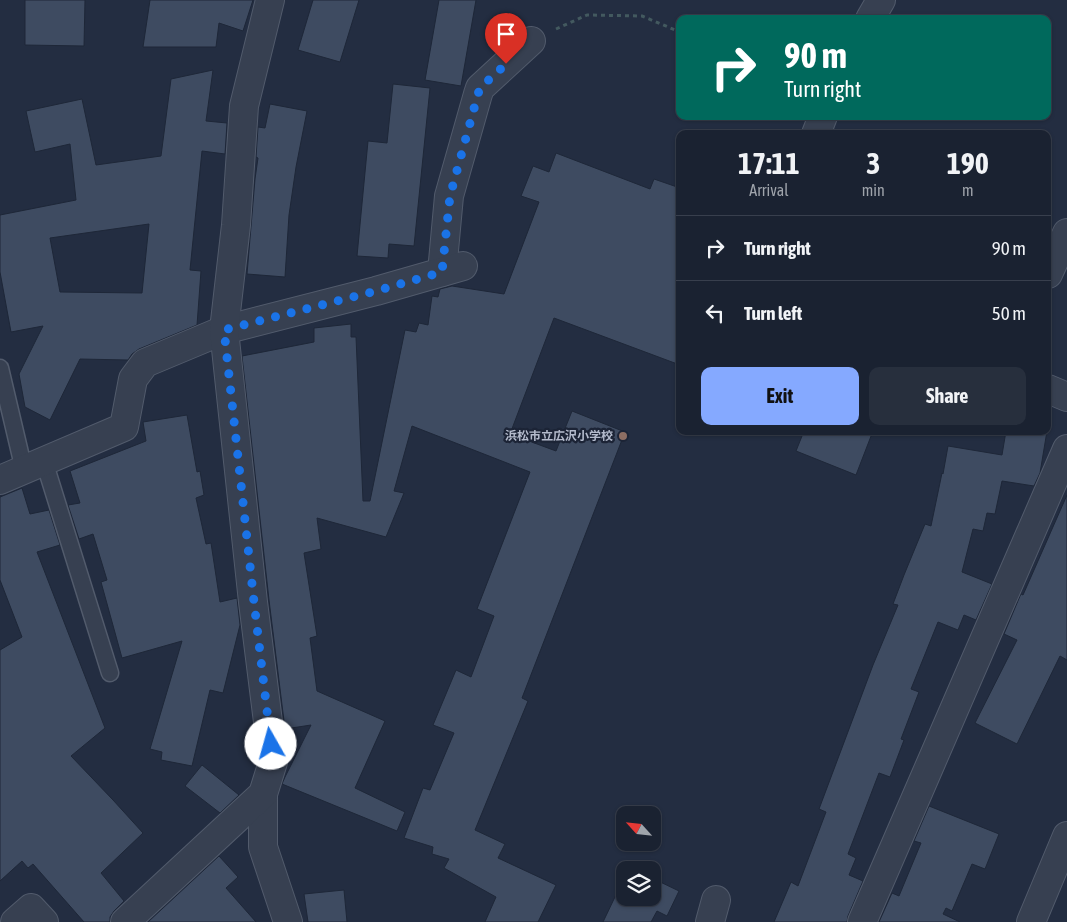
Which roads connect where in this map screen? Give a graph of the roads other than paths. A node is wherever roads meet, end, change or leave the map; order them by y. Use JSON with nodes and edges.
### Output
{"nodes":[{"id":1,"x":270,"y":0,"type":"edge"},
{"id":2,"x":881,"y":0,"type":"edge"},
{"id":3,"x":872,"y":15,"type":"edge"},
{"id":4,"x":531,"y":41,"type":"road end"},
{"id":5,"x":1067,"y":232,"type":"edge"},
{"id":6,"x":1051,"y":267,"type":"edge"},
{"id":7,"x":224,"y":330,"type":"junction"},
{"id":8,"x":0,"y":368,"type":"edge"},
{"id":9,"x":1051,"y":390,"type":"edge"},
{"id":10,"x":1067,"y":397,"type":"edge"},
{"id":11,"x":1067,"y":449,"type":"edge"},
{"id":12,"x":23,"y":470,"type":"edge"},
{"id":13,"x":110,"y":673,"type":"dead end"},
{"id":14,"x":263,"y":794,"type":"junction"},
{"id":15,"x":1067,"y":836,"type":"edge"},
{"id":16,"x":15,"y":922,"type":"edge"},
{"id":17,"x":44,"y":922,"type":"edge"},
{"id":18,"x":125,"y":922,"type":"edge"},
{"id":19,"x":288,"y":922,"type":"edge"},
{"id":20,"x":862,"y":922,"type":"edge"},
{"id":21,"x":1031,"y":922,"type":"edge"}],
"edges":[{"from":1,"to":7,"type":"street"},
{"from":2,"to":3,"type":"street"},
{"from":4,"to":7,"type":"street"},
{"from":5,"to":6,"type":"street"},
{"from":7,"to":12,"type":"street"},
{"from":7,"to":14,"type":"street"},
{"from":8,"to":12,"type":"lane"},
{"from":9,"to":10,"type":"street"},
{"from":11,"to":20,"type":"street"},
{"from":12,"to":13,"type":"lane"},
{"from":14,"to":18,"type":"street"},
{"from":14,"to":19,"type":"street"},
{"from":15,"to":21,"type":"street"},
{"from":16,"to":17,"type":"street"}]}
